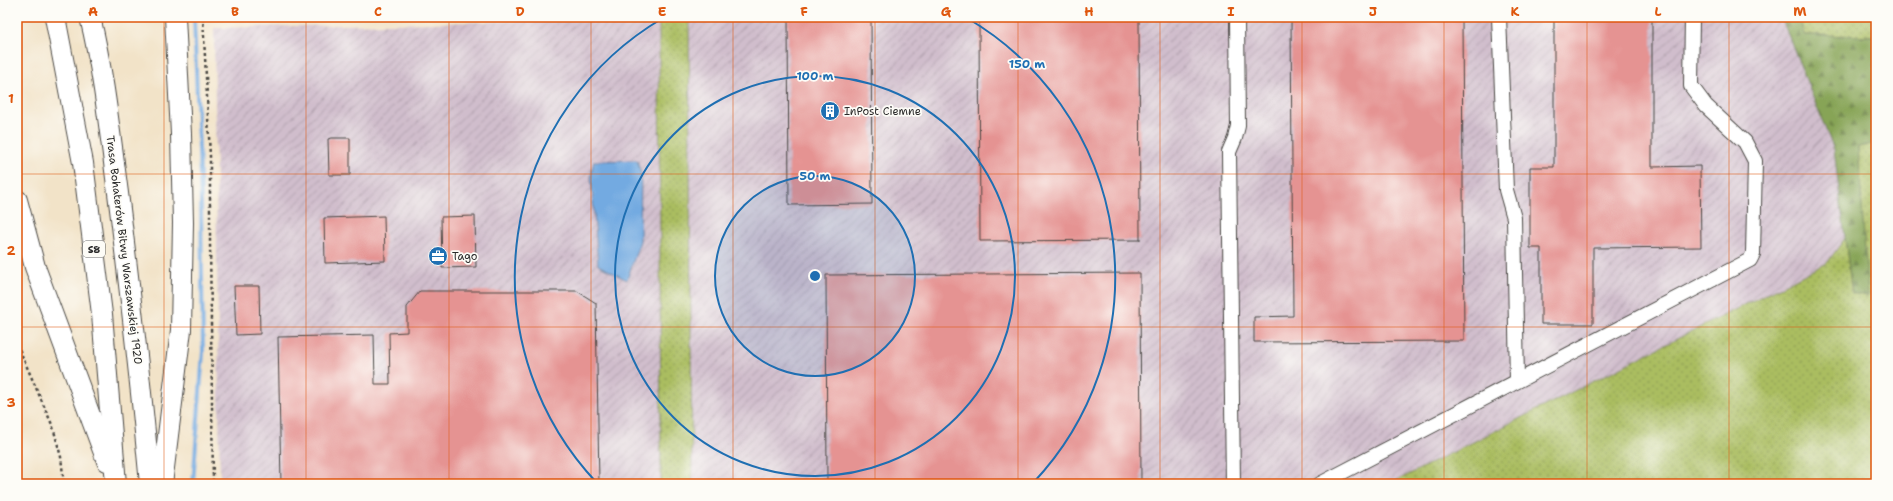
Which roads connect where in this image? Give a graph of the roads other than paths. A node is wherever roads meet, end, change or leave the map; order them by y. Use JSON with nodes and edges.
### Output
{"nodes":[{"id":1,"x":55,"y":17,"type":"edge"},
{"id":2,"x":90,"y":17,"type":"edge"},
{"id":3,"x":175,"y":17,"type":"edge"},
{"id":4,"x":1237,"y":17,"type":"edge"},
{"id":5,"x":1499,"y":17,"type":"edge"},
{"id":6,"x":1692,"y":17,"type":"edge"},
{"id":7,"x":17,"y":200,"type":"edge"},
{"id":8,"x":1517,"y":381,"type":"junction"},
{"id":9,"x":115,"y":484,"type":"edge"},
{"id":10,"x":150,"y":484,"type":"edge"},
{"id":11,"x":162,"y":484,"type":"edge"},
{"id":12,"x":1233,"y":484,"type":"edge"},
{"id":13,"x":1320,"y":484,"type":"edge"}],
"edges":[{"from":1,"to":9,"type":"highway","number":"S8"},
{"from":2,"to":10,"type":"highway","name":"Trasa Bohaterów Bitwy Warszawskiej 1920"},
{"from":3,"to":11,"type":"highway"},
{"from":4,"to":12,"type":"lane"},
{"from":5,"to":8,"type":"lane"},
{"from":6,"to":8,"type":"lane"},
{"from":7,"to":9,"type":"highway"},
{"from":8,"to":13,"type":"lane"}]}
